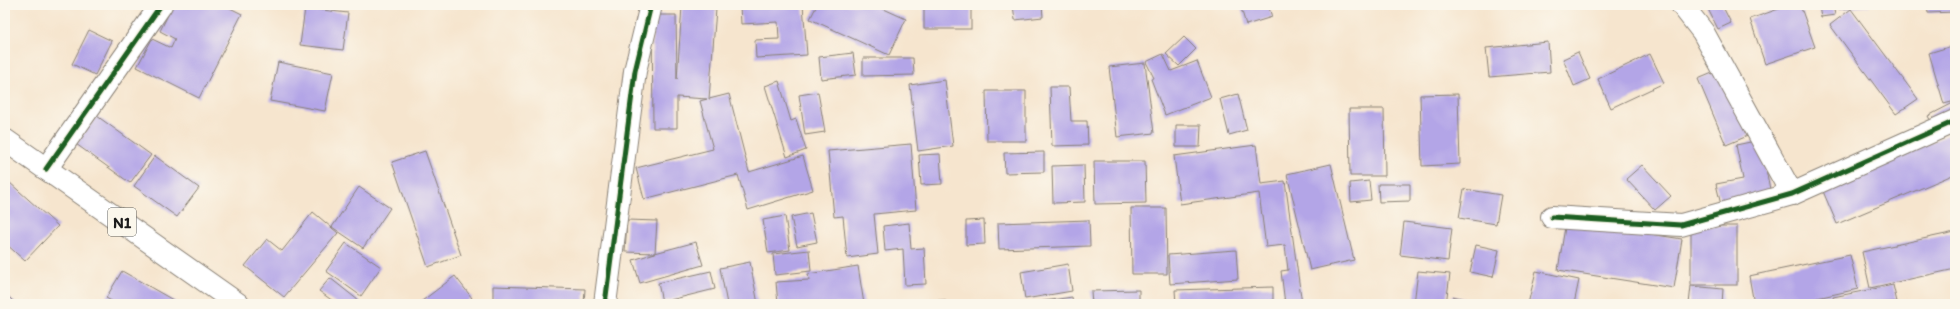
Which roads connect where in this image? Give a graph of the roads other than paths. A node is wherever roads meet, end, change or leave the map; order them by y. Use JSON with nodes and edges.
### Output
{"nodes":[{"id":1,"x":161,"y":5,"type":"edge"},
{"id":2,"x":651,"y":5,"type":"edge"},
{"id":3,"x":1682,"y":5,"type":"edge"},
{"id":4,"x":1955,"y":122,"type":"edge"},
{"id":5,"x":5,"y":140,"type":"edge"},
{"id":6,"x":46,"y":168,"type":"junction"},
{"id":7,"x":1792,"y":194,"type":"junction"},
{"id":8,"x":1552,"y":217,"type":"dead end"},
{"id":9,"x":238,"y":304,"type":"edge"},
{"id":10,"x":605,"y":304,"type":"edge"}],
"edges":[{"from":1,"to":6,"type":"main road"},
{"from":2,"to":10,"type":"main road"},
{"from":3,"to":7,"type":"main road"},
{"from":4,"to":7,"type":"main road"},
{"from":5,"to":6,"type":"main road","number":"N1"},
{"from":6,"to":9,"type":"main road","number":"N1"},
{"from":7,"to":8,"type":"main road"}]}
